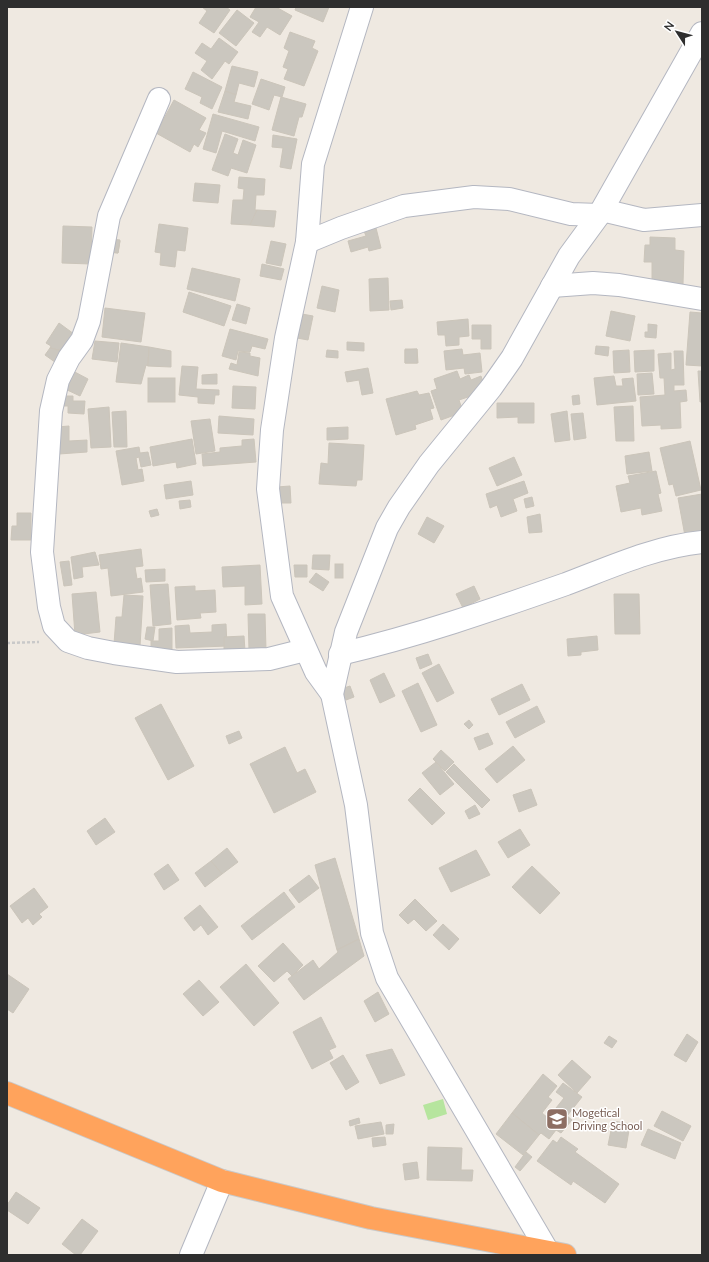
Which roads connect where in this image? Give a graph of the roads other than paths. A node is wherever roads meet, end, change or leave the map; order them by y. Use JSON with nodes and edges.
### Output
{"nodes":[{"id":1,"x":362,"y":7,"type":"edge"},
{"id":2,"x":702,"y":33,"type":"edge"},
{"id":3,"x":159,"y":98,"type":"dead end"},
{"id":4,"x":600,"y":212,"type":"junction"},
{"id":5,"x":702,"y":215,"type":"edge"},
{"id":6,"x":306,"y":242,"type":"junction"},
{"id":7,"x":552,"y":286,"type":"junction"},
{"id":8,"x":702,"y":299,"type":"edge"},
{"id":9,"x":702,"y":542,"type":"edge"},
{"id":10,"x":305,"y":650,"type":"junction"},
{"id":11,"x":340,"y":654,"type":"junction"},
{"id":12,"x":332,"y":694,"type":"junction"},
{"id":13,"x":7,"y":1093,"type":"edge"},
{"id":14,"x":222,"y":1181,"type":"junction"},
{"id":15,"x":554,"y":1254,"type":"edge"},
{"id":16,"x":191,"y":1255,"type":"edge"}],
"edges":[{"from":1,"to":6,"type":"street"},
{"from":2,"to":4,"type":"street"},
{"from":3,"to":10,"type":"street"},
{"from":4,"to":5,"type":"street"},
{"from":4,"to":6,"type":"street"},
{"from":4,"to":7,"type":"street"},
{"from":6,"to":10,"type":"street"},
{"from":7,"to":8,"type":"street"},
{"from":7,"to":11,"type":"street"},
{"from":9,"to":11,"type":"street"},
{"from":10,"to":12,"type":"street"},
{"from":11,"to":12,"type":"street"},
{"from":12,"to":15,"type":"street"},
{"from":13,"to":14,"type":"highway"},
{"from":14,"to":15,"type":"highway"},
{"from":14,"to":16,"type":"street"}]}
